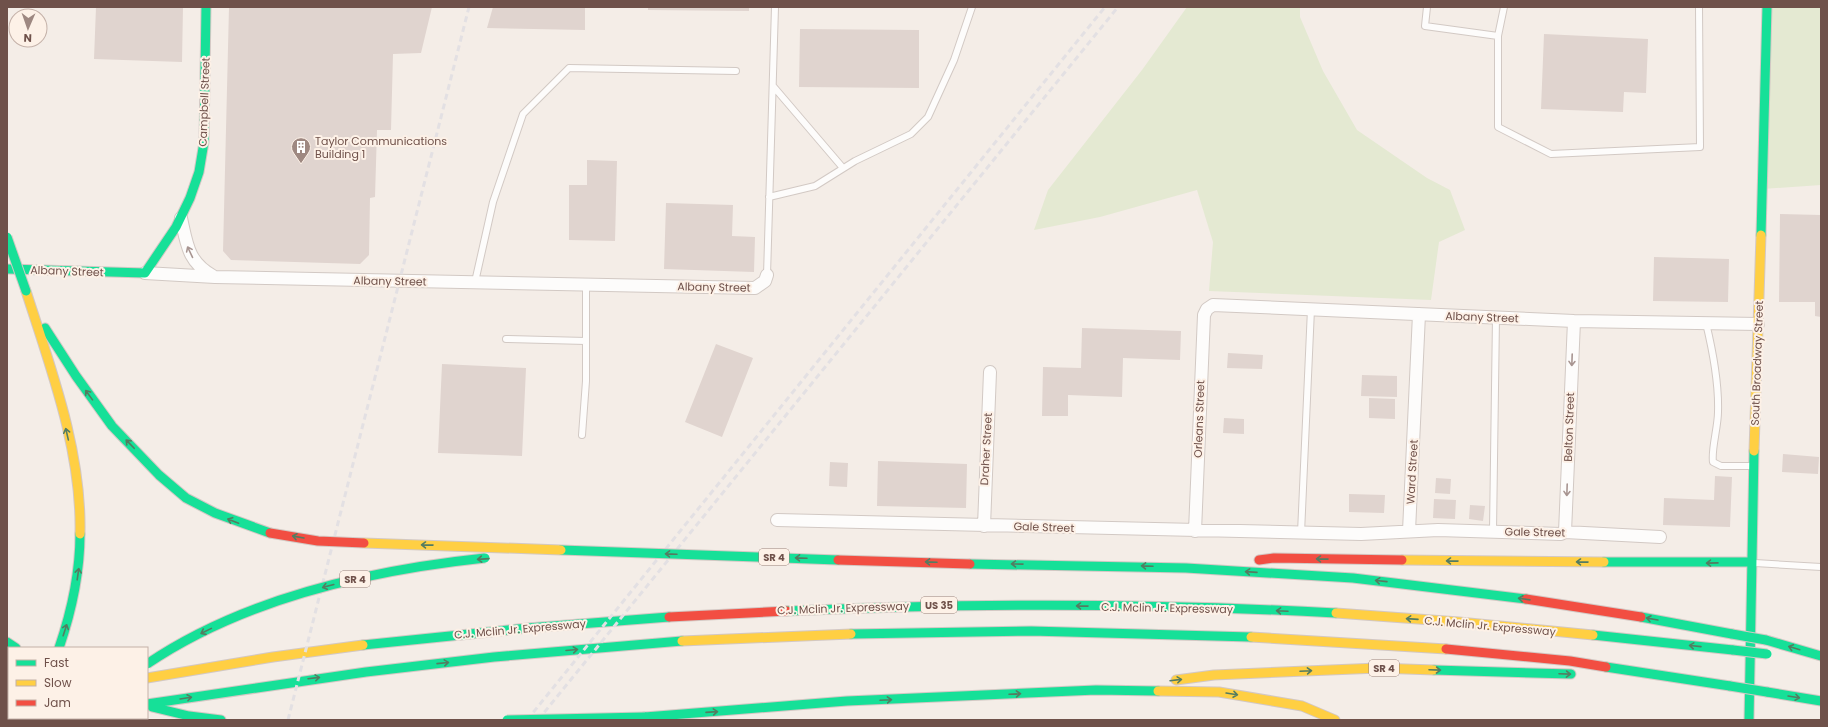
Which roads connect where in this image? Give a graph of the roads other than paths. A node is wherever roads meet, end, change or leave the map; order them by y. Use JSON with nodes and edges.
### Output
{"nodes":[{"id":1,"x":206,"y":7,"type":"edge"},
{"id":2,"x":775,"y":7,"type":"edge"},
{"id":3,"x":972,"y":7,"type":"edge"},
{"id":4,"x":1427,"y":7,"type":"edge"},
{"id":5,"x":1504,"y":7,"type":"edge"},
{"id":6,"x":1699,"y":7,"type":"edge"},
{"id":7,"x":1767,"y":7,"type":"edge"},
{"id":8,"x":1498,"y":36,"type":"junction"},
{"id":9,"x":736,"y":71,"type":"dead end"},
{"id":10,"x":773,"y":86,"type":"junction"},
{"id":11,"x":843,"y":168,"type":"junction"},
{"id":12,"x":769,"y":197,"type":"junction"},
{"id":13,"x":181,"y":218,"type":"junction"},
{"id":14,"x":7,"y":237,"type":"edge"},
{"id":15,"x":7,"y":269,"type":"edge"},
{"id":16,"x":146,"y":273,"type":"junction"},
{"id":17,"x":767,"y":275,"type":"joint"},
{"id":18,"x":214,"y":277,"type":"junction"},
{"id":19,"x":474,"y":282,"type":"junction"},
{"id":20,"x":586,"y":285,"type":"junction"},
{"id":21,"x":26,"y":292,"type":"junction"},
{"id":22,"x":1207,"y":309,"type":"joint"},
{"id":23,"x":1311,"y":309,"type":"junction"},
{"id":24,"x":1419,"y":314,"type":"junction"},
{"id":25,"x":1496,"y":317,"type":"junction"},
{"id":26,"x":1574,"y":321,"type":"junction"},
{"id":27,"x":1706,"y":323,"type":"junction"},
{"id":28,"x":1758,"y":324,"type":"junction"},
{"id":29,"x":506,"y":339,"type":"dead end"},
{"id":30,"x":586,"y":341,"type":"junction"},
{"id":31,"x":990,"y":372,"type":"dead end"},
{"id":32,"x":582,"y":435,"type":"dead end"},
{"id":33,"x":1754,"y":466,"type":"junction"},
{"id":34,"x":776,"y":520,"type":"dead end"},
{"id":35,"x":984,"y":526,"type":"junction"},
{"id":36,"x":1194,"y":531,"type":"junction"},
{"id":37,"x":1409,"y":531,"type":"junction"},
{"id":38,"x":1493,"y":532,"type":"junction"},
{"id":39,"x":1565,"y":532,"type":"junction"},
{"id":40,"x":1306,"y":533,"type":"junction"},
{"id":41,"x":1660,"y":537,"type":"dead end"},
{"id":42,"x":578,"y":551,"type":"junction"},
{"id":43,"x":1252,"y":561,"type":"dead end"},
{"id":44,"x":1237,"y":562,"type":"dead end"},
{"id":45,"x":1751,"y":562,"type":"junction"},
{"id":46,"x":1821,"y":567,"type":"edge"},
{"id":47,"x":1186,"y":568,"type":"junction"},
{"id":48,"x":59,"y":647,"type":"edge"},
{"id":49,"x":1770,"y":654,"type":"dead end"},
{"id":50,"x":1821,"y":656,"type":"edge"},
{"id":51,"x":1790,"y":657,"type":"dead end"},
{"id":52,"x":1821,"y":660,"type":"edge"},
{"id":53,"x":148,"y":663,"type":"edge"},
{"id":54,"x":1578,"y":674,"type":"dead end"},
{"id":55,"x":1594,"y":675,"type":"dead end"},
{"id":56,"x":1673,"y":677,"type":"junction"},
{"id":57,"x":148,"y":678,"type":"edge"},
{"id":58,"x":1096,"y":690,"type":"junction"},
{"id":59,"x":1821,"y":701,"type":"edge"},
{"id":60,"x":148,"y":705,"type":"edge"},
{"id":61,"x":148,"y":705,"type":"edge"},
{"id":62,"x":645,"y":717,"type":"junction"},
{"id":63,"x":221,"y":720,"type":"edge"},
{"id":64,"x":507,"y":720,"type":"edge"},
{"id":65,"x":631,"y":720,"type":"edge"},
{"id":66,"x":1335,"y":720,"type":"edge"},
{"id":67,"x":1749,"y":720,"type":"edge"}],
"edges":[{"from":1,"to":13,"type":"main road","name":"Campbell Street"},
{"from":2,"to":10,"type":"lane"},
{"from":3,"to":11,"type":"lane"},
{"from":4,"to":8,"type":"lane"},
{"from":5,"to":8,"type":"lane"},
{"from":6,"to":8,"type":"lane"},
{"from":7,"to":28,"type":"main road","name":"South Broadway Street"},
{"from":9,"to":19,"type":"lane"},
{"from":10,"to":11,"type":"lane"},
{"from":10,"to":12,"type":"lane"},
{"from":11,"to":12,"type":"lane"},
{"from":12,"to":17,"type":"lane"},
{"from":13,"to":16,"type":"main road","name":"Campbell Street"},
{"from":18,"to":13,"type":"street","one_way":true},
{"from":14,"to":21,"type":"main road","bridge":true},
{"from":15,"to":16,"type":"main road","name":"Albany Street"},
{"from":16,"to":18,"type":"street","name":"Albany Street"},
{"from":17,"to":20,"type":"street","name":"Albany Street"},
{"from":18,"to":19,"type":"street","name":"Albany Street"},
{"from":19,"to":20,"type":"street","name":"Albany Street"},
{"from":20,"to":30,"type":"lane"},
{"from":42,"to":21,"type":"main road","one_way":true,"bridge":true},
{"from":48,"to":21,"type":"main road","one_way":true},
{"from":22,"to":23,"type":"street","name":"Albany Street"},
{"from":22,"to":36,"type":"street","name":"Orleans Street"},
{"from":23,"to":24,"type":"street","name":"Albany Street"},
{"from":23,"to":40,"type":"lane"},
{"from":24,"to":25,"type":"street","name":"Albany Street"},
{"from":24,"to":37,"type":"street","name":"Ward Street"},
{"from":25,"to":26,"type":"street","name":"Albany Street"},
{"from":25,"to":38,"type":"lane"},
{"from":26,"to":27,"type":"street","name":"Albany Street"},
{"from":26,"to":39,"type":"street","name":"Belton Street","one_way":true},
{"from":27,"to":28,"type":"street","name":"Albany Street"},
{"from":27,"to":33,"type":"lane"},
{"from":28,"to":33,"type":"main road","name":"South Broadway Street"},
{"from":29,"to":30,"type":"lane"},
{"from":30,"to":32,"type":"lane"},
{"from":31,"to":35,"type":"street","name":"Draher Street"},
{"from":33,"to":45,"type":"main road","name":"South Broadway Street"},
{"from":34,"to":35,"type":"street","name":"Gale Street"},
{"from":35,"to":36,"type":"street","name":"Gale Street"},
{"from":36,"to":40,"type":"street","name":"Gale Street"},
{"from":37,"to":38,"type":"street","name":"Gale Street"},
{"from":37,"to":40,"type":"street"},
{"from":38,"to":39,"type":"street","name":"Gale Street"},
{"from":39,"to":41,"type":"street","name":"Gale Street"},
{"from":47,"to":42,"type":"main road","number":"SR 4","one_way":true,"bridge":true},
{"from":42,"to":53,"type":"main road","number":"SR 4","one_way":true,"bridge":true},
{"from":45,"to":43,"type":"main road","one_way":true},
{"from":44,"to":47,"type":"main road"},
{"from":45,"to":46,"type":"lane"},
{"from":45,"to":67,"type":"main road","name":"South Broadway Street"},
{"from":50,"to":47,"type":"main road","number":"SR 4","one_way":true,"bridge":true},
{"from":49,"to":57,"type":"main road","name":"C.J. Mclin Jr. Expressway","number":"US 35","one_way":true,"bridge":true},
{"from":51,"to":52,"type":"main road"},
{"from":58,"to":54,"type":"main road","number":"SR 4","one_way":true},
{"from":55,"to":56,"type":"main road"},
{"from":56,"to":59,"type":"main road","one_way":true,"bridge":true},
{"from":60,"to":56,"type":"main road","one_way":true},
{"from":62,"to":58,"type":"main road","number":"SR 4","one_way":true},
{"from":58,"to":66,"type":"main road","one_way":true},
{"from":61,"to":63,"type":"main road"},
{"from":62,"to":64,"type":"main road","bridge":true},
{"from":62,"to":65,"type":"main road","number":"SR 4","bridge":true}]}
